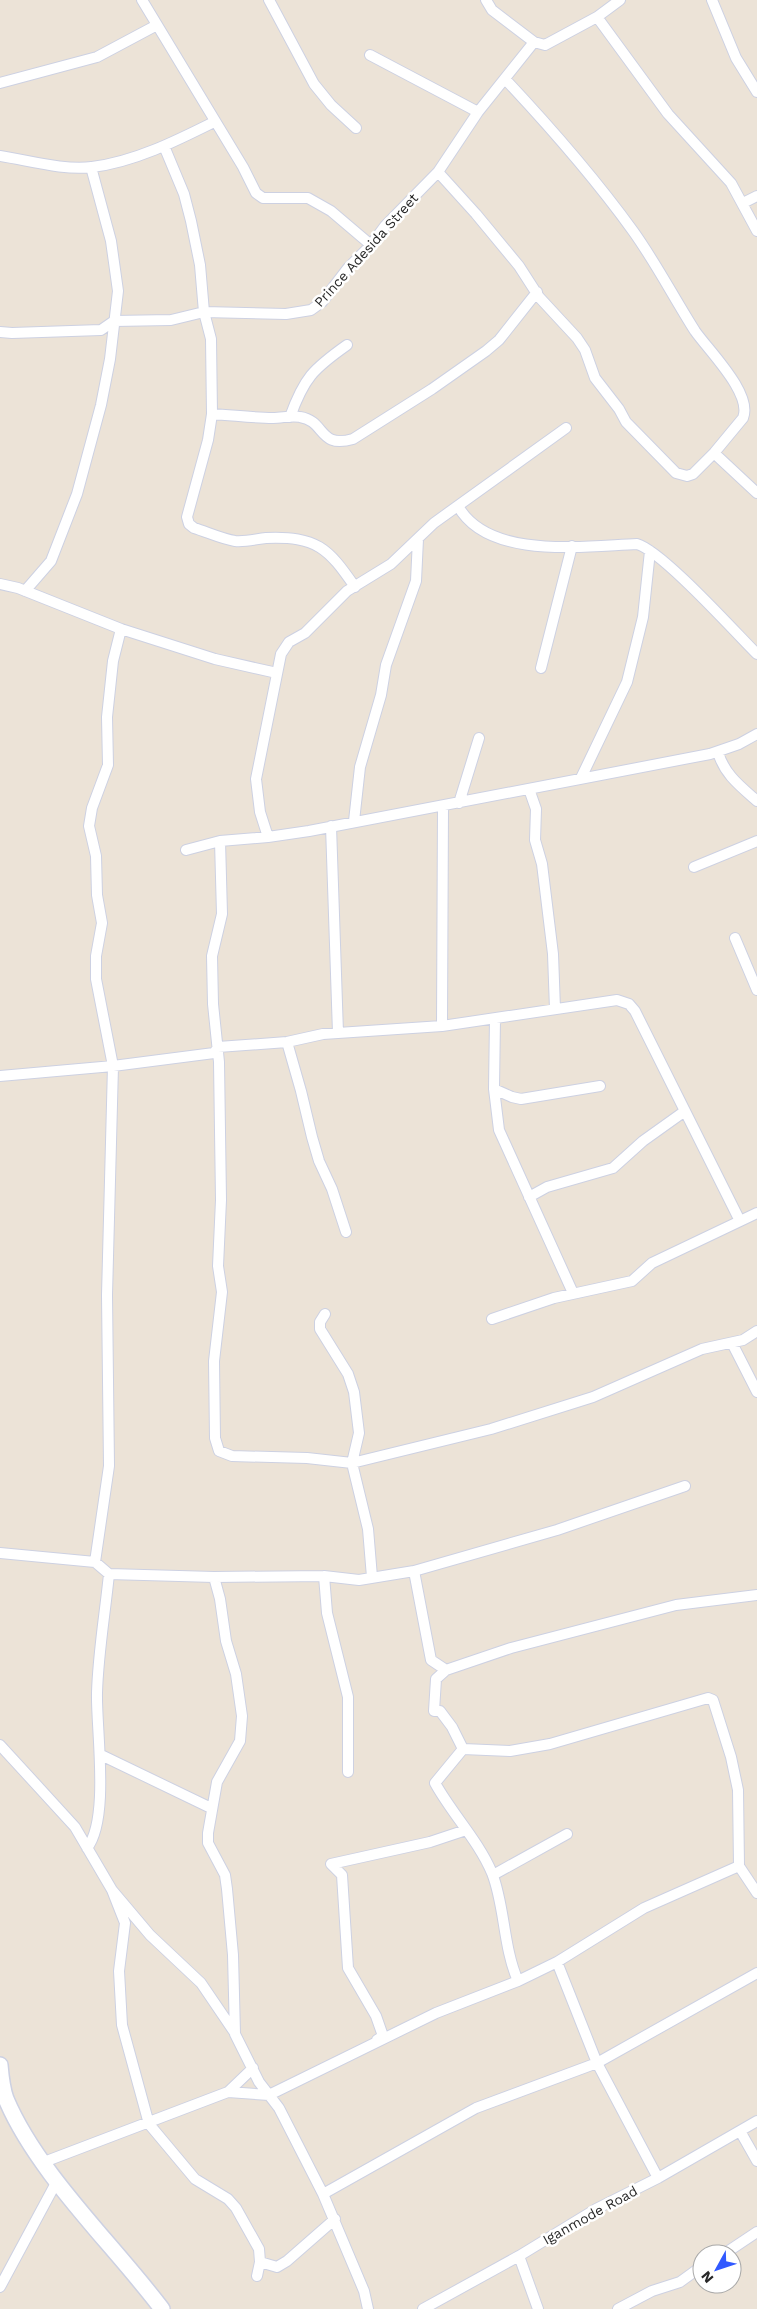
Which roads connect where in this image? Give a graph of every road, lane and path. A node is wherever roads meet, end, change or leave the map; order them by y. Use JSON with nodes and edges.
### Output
{"nodes":[{"id":1,"x":142,"y":0,"type":"edge"},
{"id":2,"x":270,"y":0,"type":"edge"},
{"id":3,"x":486,"y":0,"type":"edge"},
{"id":4,"x":620,"y":0,"type":"edge"},
{"id":5,"x":712,"y":0,"type":"edge"},
{"id":6,"x":597,"y":18,"type":"junction"},
{"id":7,"x":157,"y":25,"type":"junction"},
{"id":8,"x":534,"y":42,"type":"junction"},
{"id":9,"x":370,"y":54,"type":"dead end"},
{"id":10,"x":506,"y":79,"type":"junction"},
{"id":11,"x":0,"y":82,"type":"edge"},
{"id":12,"x":757,"y":92,"type":"edge"},
{"id":13,"x":478,"y":112,"type":"junction"},
{"id":14,"x":214,"y":122,"type":"junction"},
{"id":15,"x":356,"y":128,"type":"dead end"},
{"id":16,"x":164,"y":146,"type":"junction"},
{"id":17,"x":0,"y":156,"type":"edge"},
{"id":18,"x":91,"y":168,"type":"junction"},
{"id":19,"x":438,"y":172,"type":"junction"},
{"id":20,"x":757,"y":196,"type":"edge"},
{"id":21,"x":744,"y":203,"type":"junction"},
{"id":22,"x":757,"y":231,"type":"edge"},
{"id":23,"x":371,"y":245,"type":"junction"},
{"id":24,"x":537,"y":292,"type":"junction"},
{"id":25,"x":204,"y":312,"type":"junction"},
{"id":26,"x":114,"y":322,"type":"junction"},
{"id":27,"x":0,"y":332,"type":"edge"},
{"id":28,"x":347,"y":345,"type":"dead end"},
{"id":29,"x":212,"y":414,"type":"junction"},
{"id":30,"x":290,"y":417,"type":"junction"},
{"id":31,"x":566,"y":428,"type":"dead end"},
{"id":32,"x":714,"y":453,"type":"junction"},
{"id":33,"x":757,"y":493,"type":"edge"},
{"id":34,"x":458,"y":506,"type":"junction"},
{"id":35,"x":418,"y":539,"type":"junction"},
{"id":36,"x":572,"y":546,"type":"junction"},
{"id":37,"x":650,"y":551,"type":"junction"},
{"id":38,"x":0,"y":584,"type":"edge"},
{"id":39,"x":355,"y":587,"type":"junction"},
{"id":40,"x":24,"y":591,"type":"junction"},
{"id":41,"x":121,"y":629,"type":"junction"},
{"id":42,"x":757,"y":654,"type":"edge"},
{"id":43,"x":541,"y":668,"type":"dead end"},
{"id":44,"x":277,"y":673,"type":"junction"},
{"id":45,"x":757,"y":734,"type":"edge"},
{"id":46,"x":479,"y":738,"type":"dead end"},
{"id":47,"x":718,"y":752,"type":"junction"},
{"id":48,"x":581,"y":778,"type":"junction"},
{"id":49,"x":529,"y":789,"type":"junction"},
{"id":50,"x":757,"y":801,"type":"edge"},
{"id":51,"x":459,"y":803,"type":"junction"},
{"id":52,"x":443,"y":806,"type":"junction"},
{"id":53,"x":354,"y":821,"type":"junction"},
{"id":54,"x":330,"y":826,"type":"junction"},
{"id":55,"x":268,"y":837,"type":"junction"},
{"id":56,"x":220,"y":840,"type":"junction"},
{"id":57,"x":757,"y":842,"type":"edge"},
{"id":58,"x":186,"y":850,"type":"dead end"},
{"id":59,"x":694,"y":867,"type":"dead end"},
{"id":60,"x":735,"y":938,"type":"dead end"},
{"id":61,"x":757,"y":990,"type":"edge"},
{"id":62,"x":555,"y":1009,"type":"junction"},
{"id":63,"x":495,"y":1020,"type":"junction"},
{"id":64,"x":442,"y":1026,"type":"junction"},
{"id":65,"x":338,"y":1033,"type":"junction"},
{"id":66,"x":287,"y":1042,"type":"junction"},
{"id":67,"x":218,"y":1047,"type":"junction"},
{"id":68,"x":113,"y":1066,"type":"junction"},
{"id":69,"x":0,"y":1076,"type":"edge"},
{"id":70,"x":600,"y":1086,"type":"dead end"},
{"id":71,"x":494,"y":1089,"type":"junction"},
{"id":72,"x":685,"y":1111,"type":"junction"},
{"id":73,"x":529,"y":1197,"type":"junction"},
{"id":74,"x":757,"y":1213,"type":"edge"},
{"id":75,"x":740,"y":1221,"type":"junction"},
{"id":76,"x":346,"y":1232,"type":"dead end"},
{"id":77,"x":573,"y":1293,"type":"junction"},
{"id":78,"x":325,"y":1314,"type":"dead end"},
{"id":79,"x":492,"y":1319,"type":"dead end"},
{"id":80,"x":757,"y":1331,"type":"edge"},
{"id":81,"x":732,"y":1343,"type":"junction"},
{"id":82,"x":757,"y":1392,"type":"edge"},
{"id":83,"x":352,"y":1463,"type":"junction"},
{"id":84,"x":685,"y":1486,"type":"dead end"},
{"id":85,"x":0,"y":1553,"type":"edge"},
{"id":86,"x":95,"y":1562,"type":"junction"},
{"id":87,"x":414,"y":1571,"type":"junction"},
{"id":88,"x":109,"y":1574,"type":"junction"},
{"id":89,"x":324,"y":1576,"type":"junction"},
{"id":90,"x":372,"y":1577,"type":"junction"},
{"id":91,"x":214,"y":1578,"type":"junction"},
{"id":92,"x":757,"y":1595,"type":"edge"},
{"id":93,"x":431,"y":1660,"type":"junction"},
{"id":94,"x":446,"y":1670,"type":"junction"},
{"id":95,"x":436,"y":1679,"type":"junction"},
{"id":96,"x":0,"y":1745,"type":"edge"},
{"id":97,"x":463,"y":1749,"type":"junction"},
{"id":98,"x":101,"y":1755,"type":"junction"},
{"id":99,"x":348,"y":1772,"type":"dead end"},
{"id":100,"x":211,"y":1808,"type":"junction"},
{"id":101,"x":466,"y":1830,"type":"junction"},
{"id":102,"x":567,"y":1834,"type":"dead end"},
{"id":103,"x":87,"y":1848,"type":"junction"},
{"id":104,"x":739,"y":1866,"type":"junction"},
{"id":105,"x":493,"y":1875,"type":"junction"},
{"id":106,"x":112,"y":1890,"type":"junction"},
{"id":107,"x":757,"y":1893,"type":"edge"},
{"id":108,"x":557,"y":1962,"type":"junction"},
{"id":109,"x":757,"y":1973,"type":"edge"},
{"id":110,"x":518,"y":1981,"type":"junction"},
{"id":111,"x":235,"y":2034,"type":"junction"},
{"id":112,"x":376,"y":2041,"type":"junction"},
{"id":113,"x":597,"y":2063,"type":"junction"},
{"id":114,"x":0,"y":2065,"type":"edge"},
{"id":115,"x":254,"y":2068,"type":"junction"},
{"id":116,"x":228,"y":2092,"type":"junction"},
{"id":117,"x":269,"y":2095,"type":"junction"},
{"id":118,"x":757,"y":2121,"type":"edge"},
{"id":119,"x":148,"y":2124,"type":"junction"},
{"id":120,"x":740,"y":2131,"type":"junction"},
{"id":121,"x":757,"y":2161,"type":"edge"},
{"id":122,"x":44,"y":2162,"type":"junction"},
{"id":123,"x":658,"y":2178,"type":"junction"},
{"id":124,"x":57,"y":2181,"type":"junction"},
{"id":125,"x":323,"y":2194,"type":"junction"},
{"id":126,"x":335,"y":2220,"type":"junction"},
{"id":127,"x":757,"y":2232,"type":"edge"},
{"id":128,"x":739,"y":2244,"type":"edge"},
{"id":129,"x":519,"y":2256,"type":"junction"},
{"id":130,"x":260,"y":2262,"type":"junction"},
{"id":131,"x":692,"y":2273,"type":"edge"},
{"id":132,"x":257,"y":2276,"type":"dead end"},
{"id":133,"x":0,"y":2287,"type":"edge"},
{"id":134,"x":162,"y":2309,"type":"edge"},
{"id":135,"x":368,"y":2309,"type":"edge"},
{"id":136,"x":423,"y":2309,"type":"edge"},
{"id":137,"x":538,"y":2309,"type":"edge"},
{"id":138,"x":618,"y":2309,"type":"edge"}],
"edges":[{"from":1,"to":7,"type":"street"},
{"from":2,"to":15,"type":"street"},
{"from":3,"to":8,"type":"street"},
{"from":4,"to":6,"type":"street"},
{"from":5,"to":12,"type":"street"},
{"from":6,"to":8,"type":"street"},
{"from":6,"to":21,"type":"street"},
{"from":7,"to":11,"type":"street"},
{"from":7,"to":14,"type":"street"},
{"from":8,"to":10,"type":"street","name":"Prince Adesida Street"},
{"from":9,"to":13,"type":"street"},
{"from":10,"to":13,"type":"street","name":"Prince Adesida Street"},
{"from":10,"to":32,"type":"street"},
{"from":13,"to":19,"type":"street","name":"Prince Adesida Street"},
{"from":14,"to":16,"type":"street"},
{"from":14,"to":23,"type":"street"},
{"from":16,"to":18,"type":"street"},
{"from":16,"to":25,"type":"street"},
{"from":17,"to":18,"type":"street"},
{"from":18,"to":26,"type":"street"},
{"from":19,"to":23,"type":"street","name":"Prince Adesida Street"},
{"from":19,"to":24,"type":"street"},
{"from":20,"to":21,"type":"street"},
{"from":21,"to":22,"type":"street"},
{"from":23,"to":25,"type":"street","name":"Prince Adesida Street"},
{"from":24,"to":30,"type":"street"},
{"from":24,"to":32,"type":"street"},
{"from":25,"to":26,"type":"street","name":"Prince Adesida Street"},
{"from":25,"to":29,"type":"street"},
{"from":26,"to":27,"type":"street","name":"Prince Adesida Street"},
{"from":26,"to":40,"type":"street"},
{"from":28,"to":30,"type":"street"},
{"from":29,"to":30,"type":"street"},
{"from":29,"to":39,"type":"street"},
{"from":31,"to":34,"type":"street"},
{"from":32,"to":33,"type":"street"},
{"from":34,"to":35,"type":"street"},
{"from":34,"to":36,"type":"street"},
{"from":35,"to":39,"type":"street"},
{"from":35,"to":53,"type":"street"},
{"from":36,"to":37,"type":"street"},
{"from":36,"to":43,"type":"street"},
{"from":37,"to":42,"type":"street"},
{"from":37,"to":48,"type":"street"},
{"from":38,"to":40,"type":"street"},
{"from":39,"to":44,"type":"street"},
{"from":40,"to":41,"type":"street"},
{"from":41,"to":44,"type":"street"},
{"from":41,"to":68,"type":"street"},
{"from":44,"to":55,"type":"street"},
{"from":45,"to":47,"type":"street"},
{"from":46,"to":51,"type":"street"},
{"from":47,"to":48,"type":"street"},
{"from":47,"to":50,"type":"street"},
{"from":48,"to":49,"type":"street"},
{"from":49,"to":51,"type":"street"},
{"from":49,"to":62,"type":"street"},
{"from":51,"to":52,"type":"street"},
{"from":52,"to":53,"type":"street"},
{"from":52,"to":64,"type":"street"},
{"from":53,"to":54,"type":"street"},
{"from":54,"to":55,"type":"street"},
{"from":54,"to":65,"type":"street"},
{"from":55,"to":56,"type":"street"},
{"from":56,"to":58,"type":"street"},
{"from":56,"to":67,"type":"street"},
{"from":57,"to":59,"type":"street"},
{"from":60,"to":61,"type":"street"},
{"from":62,"to":63,"type":"street"},
{"from":62,"to":72,"type":"street"},
{"from":63,"to":64,"type":"street"},
{"from":63,"to":71,"type":"street"},
{"from":64,"to":65,"type":"street"},
{"from":65,"to":66,"type":"street"},
{"from":66,"to":67,"type":"street"},
{"from":66,"to":76,"type":"street"},
{"from":67,"to":68,"type":"street"},
{"from":67,"to":83,"type":"street"},
{"from":68,"to":69,"type":"street"},
{"from":68,"to":86,"type":"street"},
{"from":70,"to":71,"type":"street"},
{"from":71,"to":73,"type":"street"},
{"from":72,"to":73,"type":"street"},
{"from":72,"to":75,"type":"street"},
{"from":73,"to":77,"type":"street"},
{"from":74,"to":75,"type":"street"},
{"from":75,"to":77,"type":"street"},
{"from":77,"to":79,"type":"street"},
{"from":78,"to":83,"type":"street"},
{"from":80,"to":81,"type":"street"},
{"from":81,"to":82,"type":"street"},
{"from":81,"to":83,"type":"street"},
{"from":83,"to":90,"type":"street"},
{"from":84,"to":87,"type":"street"},
{"from":85,"to":86,"type":"street"},
{"from":86,"to":88,"type":"street"},
{"from":87,"to":90,"type":"street"},
{"from":87,"to":93,"type":"street"},
{"from":88,"to":91,"type":"street"},
{"from":88,"to":98,"type":"street"},
{"from":89,"to":90,"type":"street"},
{"from":89,"to":91,"type":"street"},
{"from":89,"to":99,"type":"street"},
{"from":91,"to":100,"type":"street"},
{"from":92,"to":94,"type":"street"},
{"from":93,"to":94,"type":"street"},
{"from":93,"to":95,"type":"street"},
{"from":94,"to":95,"type":"street"},
{"from":95,"to":97,"type":"street"},
{"from":96,"to":103,"type":"street"},
{"from":97,"to":101,"type":"street"},
{"from":97,"to":104,"type":"street"},
{"from":98,"to":100,"type":"street"},
{"from":98,"to":103,"type":"street"},
{"from":100,"to":111,"type":"street"},
{"from":101,"to":105,"type":"street"},
{"from":101,"to":112,"type":"street"},
{"from":102,"to":105,"type":"street"},
{"from":103,"to":106,"type":"street"},
{"from":104,"to":107,"type":"street"},
{"from":104,"to":108,"type":"street"},
{"from":105,"to":110,"type":"street"},
{"from":106,"to":111,"type":"street"},
{"from":106,"to":119,"type":"street"},
{"from":108,"to":110,"type":"street"},
{"from":108,"to":113,"type":"street"},
{"from":109,"to":113,"type":"street"},
{"from":110,"to":112,"type":"street"},
{"from":111,"to":115,"type":"street"},
{"from":112,"to":117,"type":"street"},
{"from":113,"to":123,"type":"street"},
{"from":113,"to":125,"type":"street"},
{"from":114,"to":122,"type":"street"},
{"from":115,"to":116,"type":"street"},
{"from":115,"to":117,"type":"street"},
{"from":116,"to":117,"type":"street"},
{"from":116,"to":119,"type":"street"},
{"from":117,"to":125,"type":"street"},
{"from":118,"to":120,"type":"street","name":"Iganmode Road"},
{"from":119,"to":122,"type":"street"},
{"from":119,"to":130,"type":"street"},
{"from":120,"to":121,"type":"street"},
{"from":120,"to":123,"type":"street","name":"Iganmode Road"},
{"from":122,"to":124,"type":"street"},
{"from":123,"to":129,"type":"street","name":"Iganmode Road"},
{"from":124,"to":133,"type":"street"},
{"from":124,"to":134,"type":"street"},
{"from":125,"to":126,"type":"street"},
{"from":126,"to":130,"type":"street"},
{"from":126,"to":135,"type":"street"},
{"from":127,"to":128,"type":"street"},
{"from":129,"to":136,"type":"street","name":"Iganmode Road"},
{"from":129,"to":137,"type":"street"},
{"from":130,"to":132,"type":"street"},
{"from":131,"to":138,"type":"street"}]}
